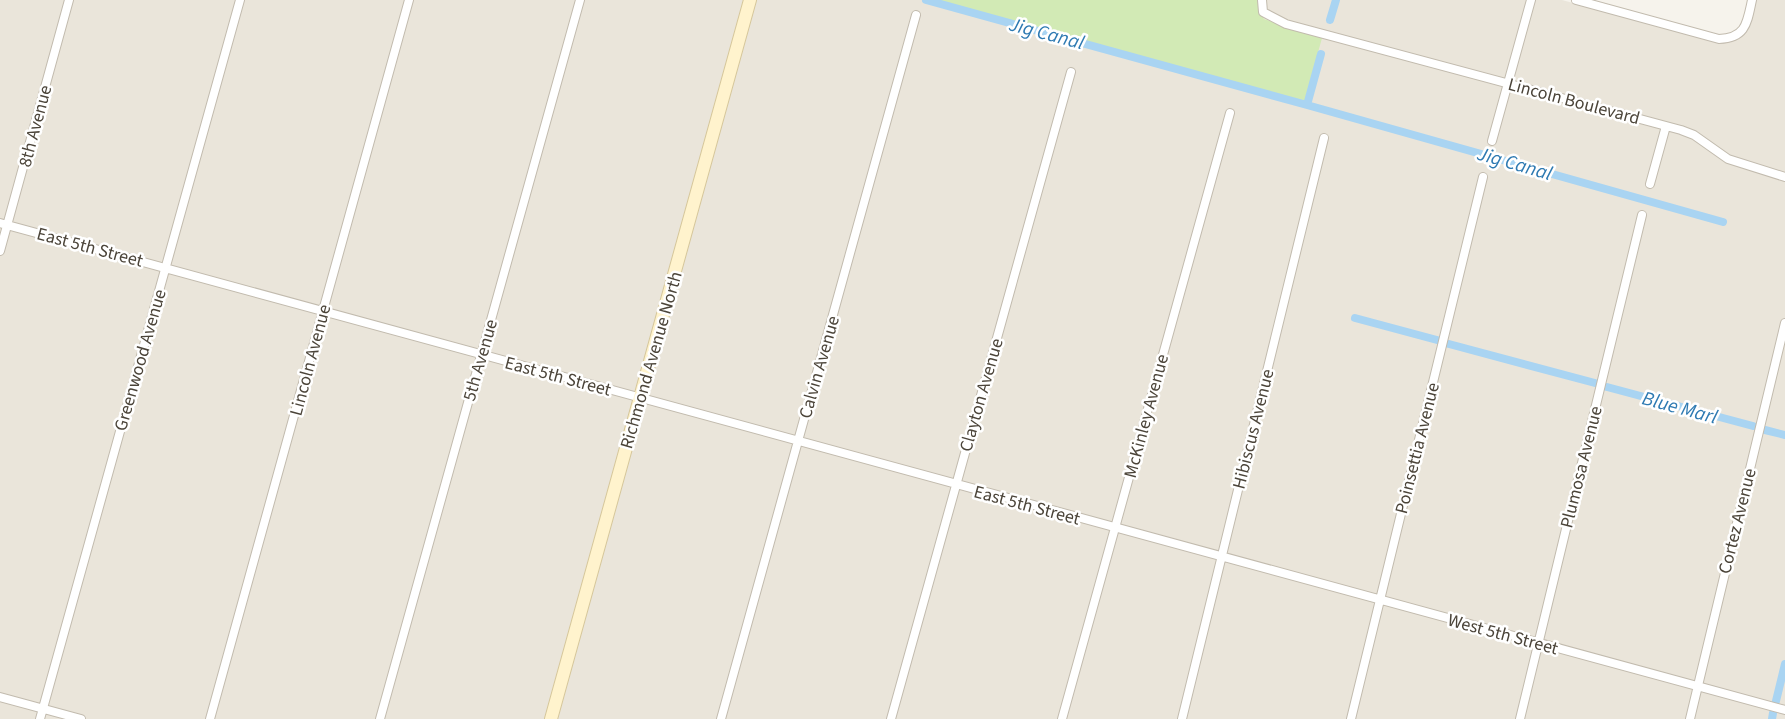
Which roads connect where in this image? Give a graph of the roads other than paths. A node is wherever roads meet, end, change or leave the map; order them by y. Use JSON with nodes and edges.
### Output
{"nodes":[{"id":1,"x":69,"y":0,"type":"edge"},
{"id":2,"x":240,"y":0,"type":"edge"},
{"id":3,"x":410,"y":0,"type":"edge"},
{"id":4,"x":580,"y":0,"type":"edge"},
{"id":5,"x":750,"y":0,"type":"edge"},
{"id":6,"x":1262,"y":0,"type":"edge"},
{"id":7,"x":1531,"y":0,"type":"edge"},
{"id":8,"x":1576,"y":0,"type":"edge"},
{"id":9,"x":1752,"y":0,"type":"edge"},
{"id":10,"x":916,"y":15,"type":"dead end"},
{"id":11,"x":1071,"y":72,"type":"dead end"},
{"id":12,"x":1508,"y":84,"type":"junction"},
{"id":13,"x":1230,"y":113,"type":"dead end"},
{"id":14,"x":1666,"y":126,"type":"junction"},
{"id":15,"x":1324,"y":138,"type":"dead end"},
{"id":16,"x":1492,"y":141,"type":"dead end"},
{"id":17,"x":1483,"y":177,"type":"dead end"},
{"id":18,"x":1785,"y":177,"type":"edge"},
{"id":19,"x":1650,"y":184,"type":"dead end"},
{"id":20,"x":1642,"y":215,"type":"dead end"},
{"id":21,"x":4,"y":224,"type":"edge"},
{"id":22,"x":0,"y":251,"type":"edge"},
{"id":23,"x":166,"y":268,"type":"junction"},
{"id":24,"x":323,"y":312,"type":"junction"},
{"id":25,"x":1785,"y":323,"type":"edge"},
{"id":26,"x":482,"y":355,"type":"junction"},
{"id":27,"x":640,"y":398,"type":"junction"},
{"id":28,"x":797,"y":442,"type":"junction"},
{"id":29,"x":956,"y":486,"type":"junction"},
{"id":30,"x":1115,"y":529,"type":"junction"},
{"id":31,"x":1221,"y":558,"type":"junction"},
{"id":32,"x":1380,"y":601,"type":"junction"},
{"id":33,"x":1539,"y":643,"type":"junction"},
{"id":34,"x":1698,"y":686,"type":"junction"},
{"id":35,"x":0,"y":697,"type":"edge"},
{"id":36,"x":42,"y":708,"type":"junction"},
{"id":37,"x":1785,"y":710,"type":"edge"},
{"id":38,"x":40,"y":719,"type":"edge"},
{"id":39,"x":81,"y":719,"type":"edge"},
{"id":40,"x":210,"y":719,"type":"edge"},
{"id":41,"x":380,"y":719,"type":"edge"},
{"id":42,"x":551,"y":719,"type":"edge"},
{"id":43,"x":721,"y":719,"type":"edge"},
{"id":44,"x":891,"y":719,"type":"edge"},
{"id":45,"x":1062,"y":719,"type":"edge"},
{"id":46,"x":1182,"y":719,"type":"edge"},
{"id":47,"x":1351,"y":719,"type":"edge"},
{"id":48,"x":1520,"y":719,"type":"edge"},
{"id":49,"x":1690,"y":719,"type":"edge"}],
"edges":[{"from":1,"to":21,"type":"street","name":"8th Avenue"},
{"from":2,"to":23,"type":"street","name":"Greenwood Avenue"},
{"from":3,"to":24,"type":"street","name":"Lincoln Avenue"},
{"from":4,"to":26,"type":"street","name":"5th Avenue"},
{"from":5,"to":27,"type":"street","name":"Richmond Avenue North"},
{"from":6,"to":12,"type":"street","name":"Lincoln Boulevard"},
{"from":7,"to":12,"type":"street"},
{"from":8,"to":9,"type":"street"},
{"from":10,"to":28,"type":"street","name":"Calvin Avenue"},
{"from":11,"to":29,"type":"street","name":"Clayton Avenue"},
{"from":12,"to":14,"type":"street","name":"Lincoln Boulevard"},
{"from":12,"to":16,"type":"street"},
{"from":13,"to":30,"type":"street","name":"McKinley Avenue"},
{"from":14,"to":18,"type":"street","name":"Lincoln Boulevard"},
{"from":14,"to":19,"type":"street"},
{"from":15,"to":31,"type":"street","name":"Hibiscus Avenue"},
{"from":17,"to":32,"type":"street","name":"Poinsettia Avenue"},
{"from":20,"to":33,"type":"street","name":"Plumosa Avenue"},
{"from":21,"to":22,"type":"street","name":"8th Avenue"},
{"from":21,"to":23,"type":"street","name":"East 5th Street"},
{"from":23,"to":24,"type":"street","name":"East 5th Street"},
{"from":23,"to":36,"type":"street","name":"Greenwood Avenue"},
{"from":24,"to":26,"type":"street","name":"East 5th Street"},
{"from":24,"to":40,"type":"street","name":"Lincoln Avenue"},
{"from":25,"to":34,"type":"street","name":"Cortez Avenue"},
{"from":26,"to":27,"type":"street","name":"East 5th Street"},
{"from":26,"to":41,"type":"street","name":"5th Avenue"},
{"from":27,"to":28,"type":"street","name":"East 5th Street"},
{"from":27,"to":42,"type":"street","name":"Richmond Avenue North"},
{"from":28,"to":29,"type":"street","name":"East 5th Street"},
{"from":28,"to":43,"type":"street","name":"Calvin Avenue"},
{"from":29,"to":30,"type":"street","name":"East 5th Street"},
{"from":29,"to":44,"type":"street","name":"Clayton Avenue"},
{"from":30,"to":31,"type":"street","name":"East 5th Street"},
{"from":30,"to":45,"type":"street","name":"McKinley Avenue"},
{"from":31,"to":32,"type":"street","name":"West 5th Street"},
{"from":31,"to":46,"type":"street","name":"Hibiscus Avenue"},
{"from":32,"to":33,"type":"street","name":"West 5th Street"},
{"from":32,"to":47,"type":"street","name":"Poinsettia Avenue"},
{"from":33,"to":34,"type":"street","name":"West 5th Street"},
{"from":33,"to":48,"type":"street","name":"Plumosa Avenue"},
{"from":34,"to":37,"type":"street","name":"West 5th Street"},
{"from":34,"to":49,"type":"street","name":"Cortez Avenue"},
{"from":35,"to":36,"type":"street"},
{"from":36,"to":38,"type":"street","name":"Greenwood Avenue"},
{"from":36,"to":39,"type":"street"}]}
